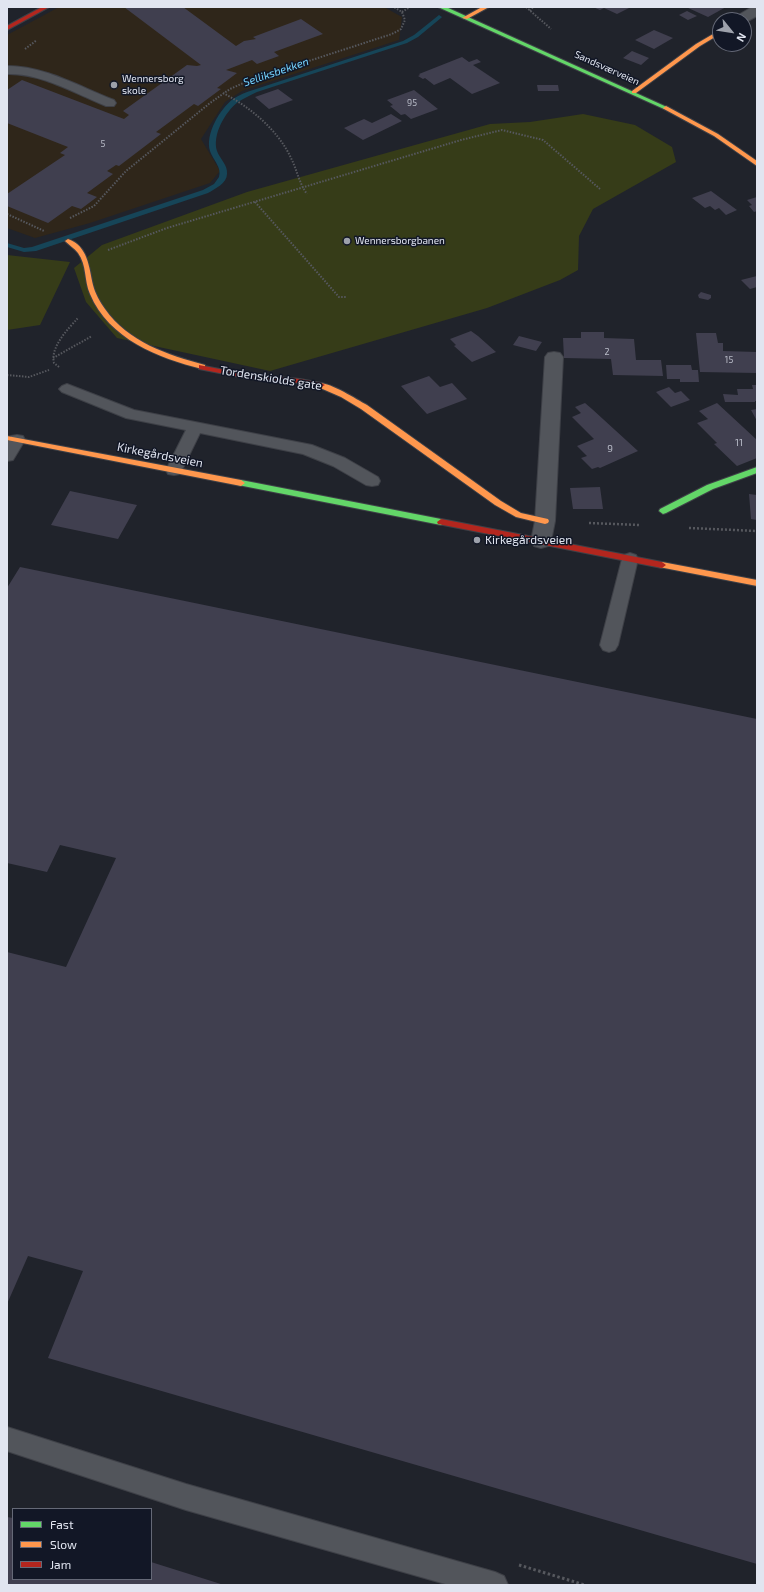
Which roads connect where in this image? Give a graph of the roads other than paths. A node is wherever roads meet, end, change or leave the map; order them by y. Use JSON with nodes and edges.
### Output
{"nodes":[{"id":1,"x":46,"y":7,"type":"edge"},
{"id":2,"x":442,"y":7,"type":"edge"},
{"id":3,"x":486,"y":7,"type":"edge"},
{"id":4,"x":465,"y":18,"type":"junction"},
{"id":5,"x":7,"y":28,"type":"edge"},
{"id":6,"x":712,"y":37,"type":"edge"},
{"id":7,"x":7,"y":70,"type":"edge"},
{"id":8,"x":634,"y":92,"type":"junction"},
{"id":9,"x":110,"y":103,"type":"dead end"},
{"id":10,"x":757,"y":164,"type":"edge"},
{"id":11,"x":68,"y":241,"type":"dead end"},
{"id":12,"x":554,"y":357,"type":"dead end"},
{"id":13,"x":66,"y":389,"type":"road end"},
{"id":14,"x":195,"y":427,"type":"junction"},
{"id":15,"x":12,"y":439,"type":"edge"},
{"id":16,"x":7,"y":456,"type":"edge"},
{"id":17,"x":174,"y":470,"type":"junction"},
{"id":18,"x":757,"y":470,"type":"edge"},
{"id":19,"x":372,"y":481,"type":"dead end"},
{"id":20,"x":663,"y":511,"type":"dead end"},
{"id":21,"x":545,"y":521,"type":"junction"},
{"id":22,"x":541,"y":541,"type":"junction"},
{"id":23,"x":630,"y":559,"type":"junction"},
{"id":24,"x":757,"y":583,"type":"edge"},
{"id":25,"x":609,"y":645,"type":"dead end"},
{"id":26,"x":7,"y":1439,"type":"edge"},
{"id":27,"x":495,"y":1585,"type":"edge"}],
"edges":[{"from":1,"to":5,"type":"street"},
{"from":2,"to":4,"type":"street","name":"Sandsværveien"},
{"from":3,"to":4,"type":"street"},
{"from":4,"to":8,"type":"street","name":"Sandsværveien"},
{"from":6,"to":8,"type":"street"},
{"from":7,"to":9,"type":"lane"},
{"from":8,"to":10,"type":"street","name":"Sandsværveien"},
{"from":11,"to":21,"type":"street","name":"Tordenskiolds gate"},
{"from":12,"to":21,"type":"street"},
{"from":13,"to":14,"type":"lane"},
{"from":14,"to":17,"type":"lane"},
{"from":14,"to":19,"type":"lane"},
{"from":15,"to":16,"type":"lane"},
{"from":15,"to":17,"type":"street","name":"Kirkegårdsveien"},
{"from":17,"to":22,"type":"street","name":"Kirkegårdsveien"},
{"from":18,"to":20,"type":"street"},
{"from":21,"to":22,"type":"street"},
{"from":22,"to":23,"type":"street","name":"Kirkegårdsveien"},
{"from":23,"to":24,"type":"street","name":"Kirkegårdsveien"},
{"from":23,"to":25,"type":"lane"},
{"from":26,"to":27,"type":"lane"}]}
